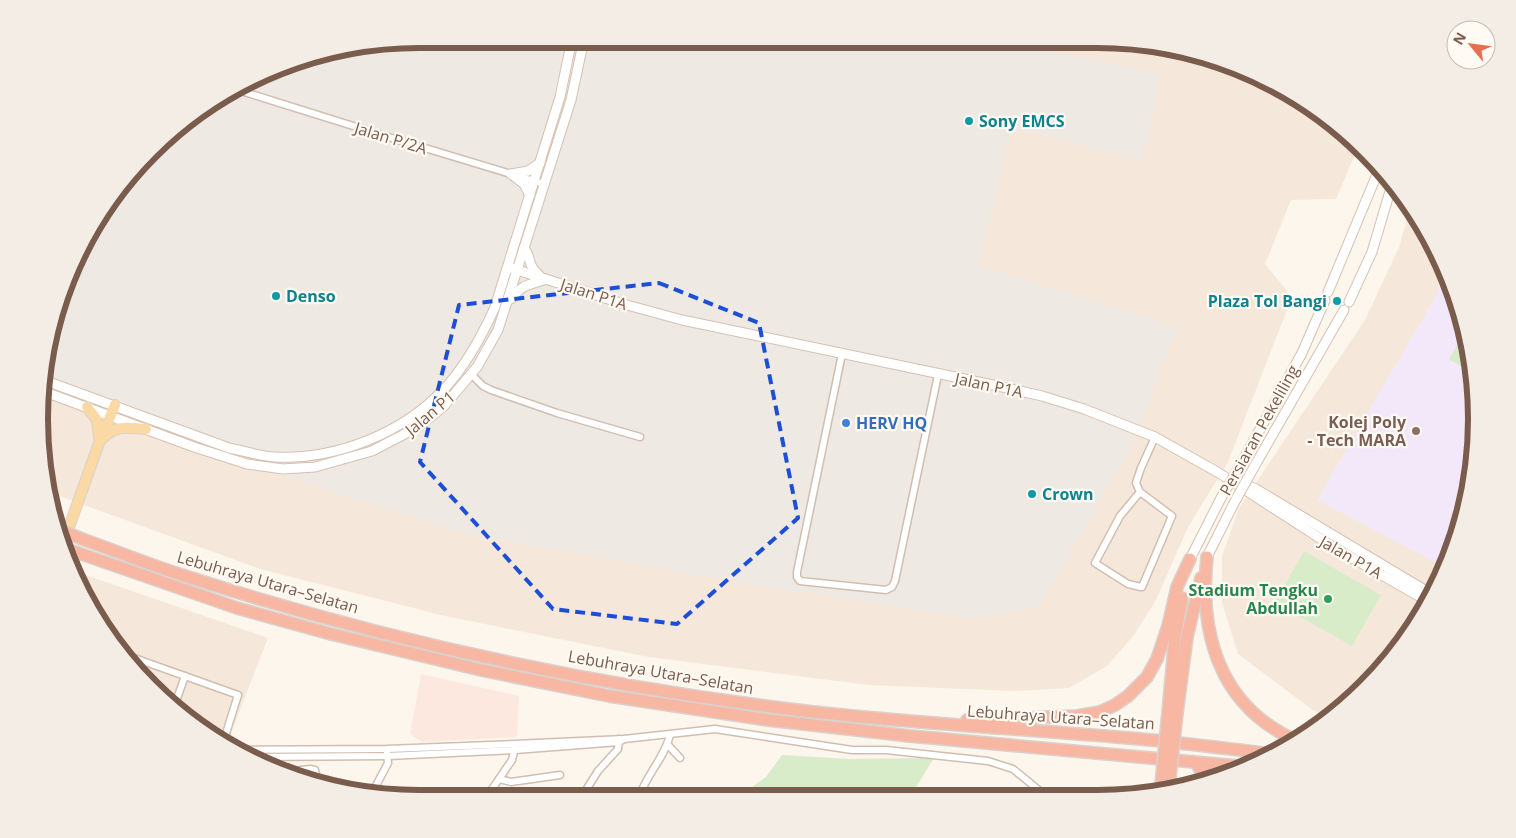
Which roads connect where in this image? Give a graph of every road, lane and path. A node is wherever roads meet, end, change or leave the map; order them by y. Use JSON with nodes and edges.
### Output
{"nodes":[{"id":1,"x":570,"y":48,"type":"edge"},
{"id":2,"x":582,"y":48,"type":"edge"},
{"id":3,"x":244,"y":92,"type":"edge"},
{"id":4,"x":540,"y":162,"type":"junction"},
{"id":5,"x":510,"y":174,"type":"junction"},
{"id":6,"x":1377,"y":175,"type":"edge"},
{"id":7,"x":534,"y":181,"type":"junction"},
{"id":8,"x":544,"y":184,"type":"junction"},
{"id":9,"x":1390,"y":191,"type":"edge"},
{"id":10,"x":530,"y":195,"type":"junction"},
{"id":11,"x":524,"y":248,"type":"junction"},
{"id":12,"x":508,"y":267,"type":"junction"},
{"id":13,"x":518,"y":270,"type":"junction"},
{"id":14,"x":546,"y":279,"type":"junction"},
{"id":15,"x":508,"y":302,"type":"junction"},
{"id":16,"x":842,"y":354,"type":"junction"},
{"id":17,"x":471,"y":374,"type":"junction"},
{"id":18,"x":938,"y":374,"type":"junction"},
{"id":19,"x":50,"y":382,"type":"edge"},
{"id":20,"x":48,"y":393,"type":"edge"},
{"id":21,"x":115,"y":405,"type":"junction"},
{"id":22,"x":87,"y":407,"type":"junction"},
{"id":23,"x":110,"y":416,"type":"junction"},
{"id":24,"x":146,"y":429,"type":"junction"},
{"id":25,"x":640,"y":437,"type":"dead end"},
{"id":26,"x":1155,"y":437,"type":"junction"},
{"id":27,"x":99,"y":443,"type":"junction"},
{"id":28,"x":1219,"y":473,"type":"junction"},
{"id":29,"x":1140,"y":492,"type":"junction"},
{"id":30,"x":66,"y":533,"type":"edge"},
{"id":31,"x":68,"y":540,"type":"edge"},
{"id":32,"x":71,"y":547,"type":"edge"},
{"id":33,"x":1207,"y":557,"type":"junction"},
{"id":34,"x":1190,"y":559,"type":"junction"},
{"id":35,"x":1426,"y":590,"type":"edge"},
{"id":36,"x":1423,"y":598,"type":"edge"},
{"id":37,"x":138,"y":661,"type":"edge"},
{"id":38,"x":185,"y":676,"type":"junction"},
{"id":39,"x":176,"y":700,"type":"edge"},
{"id":40,"x":1172,"y":713,"type":"junction"},
{"id":41,"x":913,"y":722,"type":"junction"},
{"id":42,"x":670,"y":735,"type":"junction"},
{"id":43,"x":225,"y":736,"type":"edge"},
{"id":44,"x":1289,"y":737,"type":"edge"},
{"id":45,"x":621,"y":739,"type":"junction"},
{"id":46,"x":668,"y":745,"type":"junction"},
{"id":47,"x":515,"y":747,"type":"junction"},
{"id":48,"x":387,"y":748,"type":"junction"},
{"id":49,"x":251,"y":750,"type":"edge"},
{"id":50,"x":1260,"y":752,"type":"edge"},
{"id":51,"x":388,"y":756,"type":"junction"},
{"id":52,"x":266,"y":757,"type":"edge"},
{"id":53,"x":680,"y":758,"type":"dead end"},
{"id":54,"x":1186,"y":762,"type":"junction"},
{"id":55,"x":1230,"y":765,"type":"edge"},
{"id":56,"x":299,"y":770,"type":"edge"},
{"id":57,"x":1214,"y":772,"type":"edge"},
{"id":58,"x":560,"y":775,"type":"dead end"},
{"id":59,"x":315,"y":776,"type":"edge"},
{"id":60,"x":499,"y":779,"type":"junction"},
{"id":61,"x":1165,"y":784,"type":"edge"},
{"id":62,"x":374,"y":787,"type":"edge"},
{"id":63,"x":491,"y":790,"type":"edge"},
{"id":64,"x":585,"y":790,"type":"edge"},
{"id":65,"x":642,"y":790,"type":"edge"},
{"id":66,"x":1039,"y":790,"type":"edge"}],
"edges":[{"from":1,"to":4,"type":"main road","name":"Jalan P1"},
{"from":2,"to":8,"type":"main road","name":"Jalan P1"},
{"from":3,"to":5,"type":"street","name":"Jalan P/2A"},
{"from":4,"to":5,"type":"main road"},
{"from":4,"to":7,"type":"main road","name":"Jalan P1"},
{"from":5,"to":7,"type":"street","name":"Jalan P/2A"},
{"from":5,"to":10,"type":"main road"},
{"from":6,"to":34,"type":"main road","name":"Persiaran Pekeliling","bridge":true},
{"from":7,"to":8,"type":"street","name":"Jalan P/2A"},
{"from":7,"to":10,"type":"main road","name":"Jalan P1"},
{"from":8,"to":11,"type":"main road","name":"Jalan P1"},
{"from":9,"to":33,"type":"main road","name":"Persiaran Pekeliling","bridge":true},
{"from":10,"to":12,"type":"main road","name":"Jalan P1"},
{"from":11,"to":13,"type":"main road","name":"Jalan P1"},
{"from":11,"to":14,"type":"main road"},
{"from":12,"to":13,"type":"main road","name":"Jalan P1A"},
{"from":12,"to":21,"type":"main road","name":"Jalan P1"},
{"from":13,"to":14,"type":"main road","name":"Jalan P1A"},
{"from":13,"to":15,"type":"main road","name":"Jalan P1"},
{"from":14,"to":15,"type":"main road"},
{"from":14,"to":16,"type":"main road","name":"Jalan P1A"},
{"from":15,"to":17,"type":"main road","name":"Jalan P1"},
{"from":16,"to":18,"type":"main road","name":"Jalan P1A"},
{"from":16,"to":18,"type":"street"},
{"from":17,"to":24,"type":"main road","name":"Jalan P1"},
{"from":17,"to":25,"type":"street"},
{"from":18,"to":26,"type":"main road","name":"Jalan P1A"},
{"from":19,"to":21,"type":"main road","name":"Jalan P1"},
{"from":20,"to":22,"type":"main road","name":"Jalan P1"},
{"from":21,"to":23,"type":"main road"},
{"from":22,"to":23,"type":"main road","name":"Jalan P1"},
{"from":22,"to":27,"type":"main road"},
{"from":23,"to":24,"type":"main road","name":"Jalan P1"},
{"from":23,"to":27,"type":"main road"},
{"from":24,"to":27,"type":"main road"},
{"from":26,"to":28,"type":"main road","name":"Jalan P1A"},
{"from":26,"to":29,"type":"street"},
{"from":27,"to":30,"type":"main road"},
{"from":28,"to":35,"type":"main road"},
{"from":28,"to":36,"type":"main road","name":"Jalan P1A"},
{"from":29,"to":29,"type":"street"},
{"from":31,"to":41,"type":"highway","name":"Lebuhraya Utara–Selatan","bridge":true},
{"from":32,"to":54,"type":"highway","name":"Lebuhraya Utara–Selatan"},
{"from":33,"to":40,"type":"highway"},
{"from":33,"to":44,"type":"highway"},
{"from":34,"to":40,"type":"highway"},
{"from":34,"to":41,"type":"highway"},
{"from":37,"to":38,"type":"street"},
{"from":38,"to":39,"type":"street"},
{"from":38,"to":43,"type":"street"},
{"from":40,"to":61,"type":"highway","bridge":true},
{"from":41,"to":50,"type":"highway","name":"Lebuhraya Utara–Selatan"},
{"from":42,"to":45,"type":"street"},
{"from":42,"to":46,"type":"street"},
{"from":42,"to":66,"type":"street"},
{"from":45,"to":47,"type":"street"},
{"from":45,"to":64,"type":"street"},
{"from":46,"to":53,"type":"street"},
{"from":46,"to":65,"type":"street"},
{"from":47,"to":48,"type":"street"},
{"from":47,"to":51,"type":"street"},
{"from":47,"to":60,"type":"street"},
{"from":48,"to":49,"type":"street"},
{"from":48,"to":51,"type":"street"},
{"from":51,"to":52,"type":"street"},
{"from":51,"to":62,"type":"street"},
{"from":54,"to":55,"type":"highway","name":"Lebuhraya Utara–Selatan"},
{"from":54,"to":57,"type":"highway"},
{"from":56,"to":59,"type":"street"},
{"from":58,"to":60,"type":"street"},
{"from":60,"to":63,"type":"street"}]}
